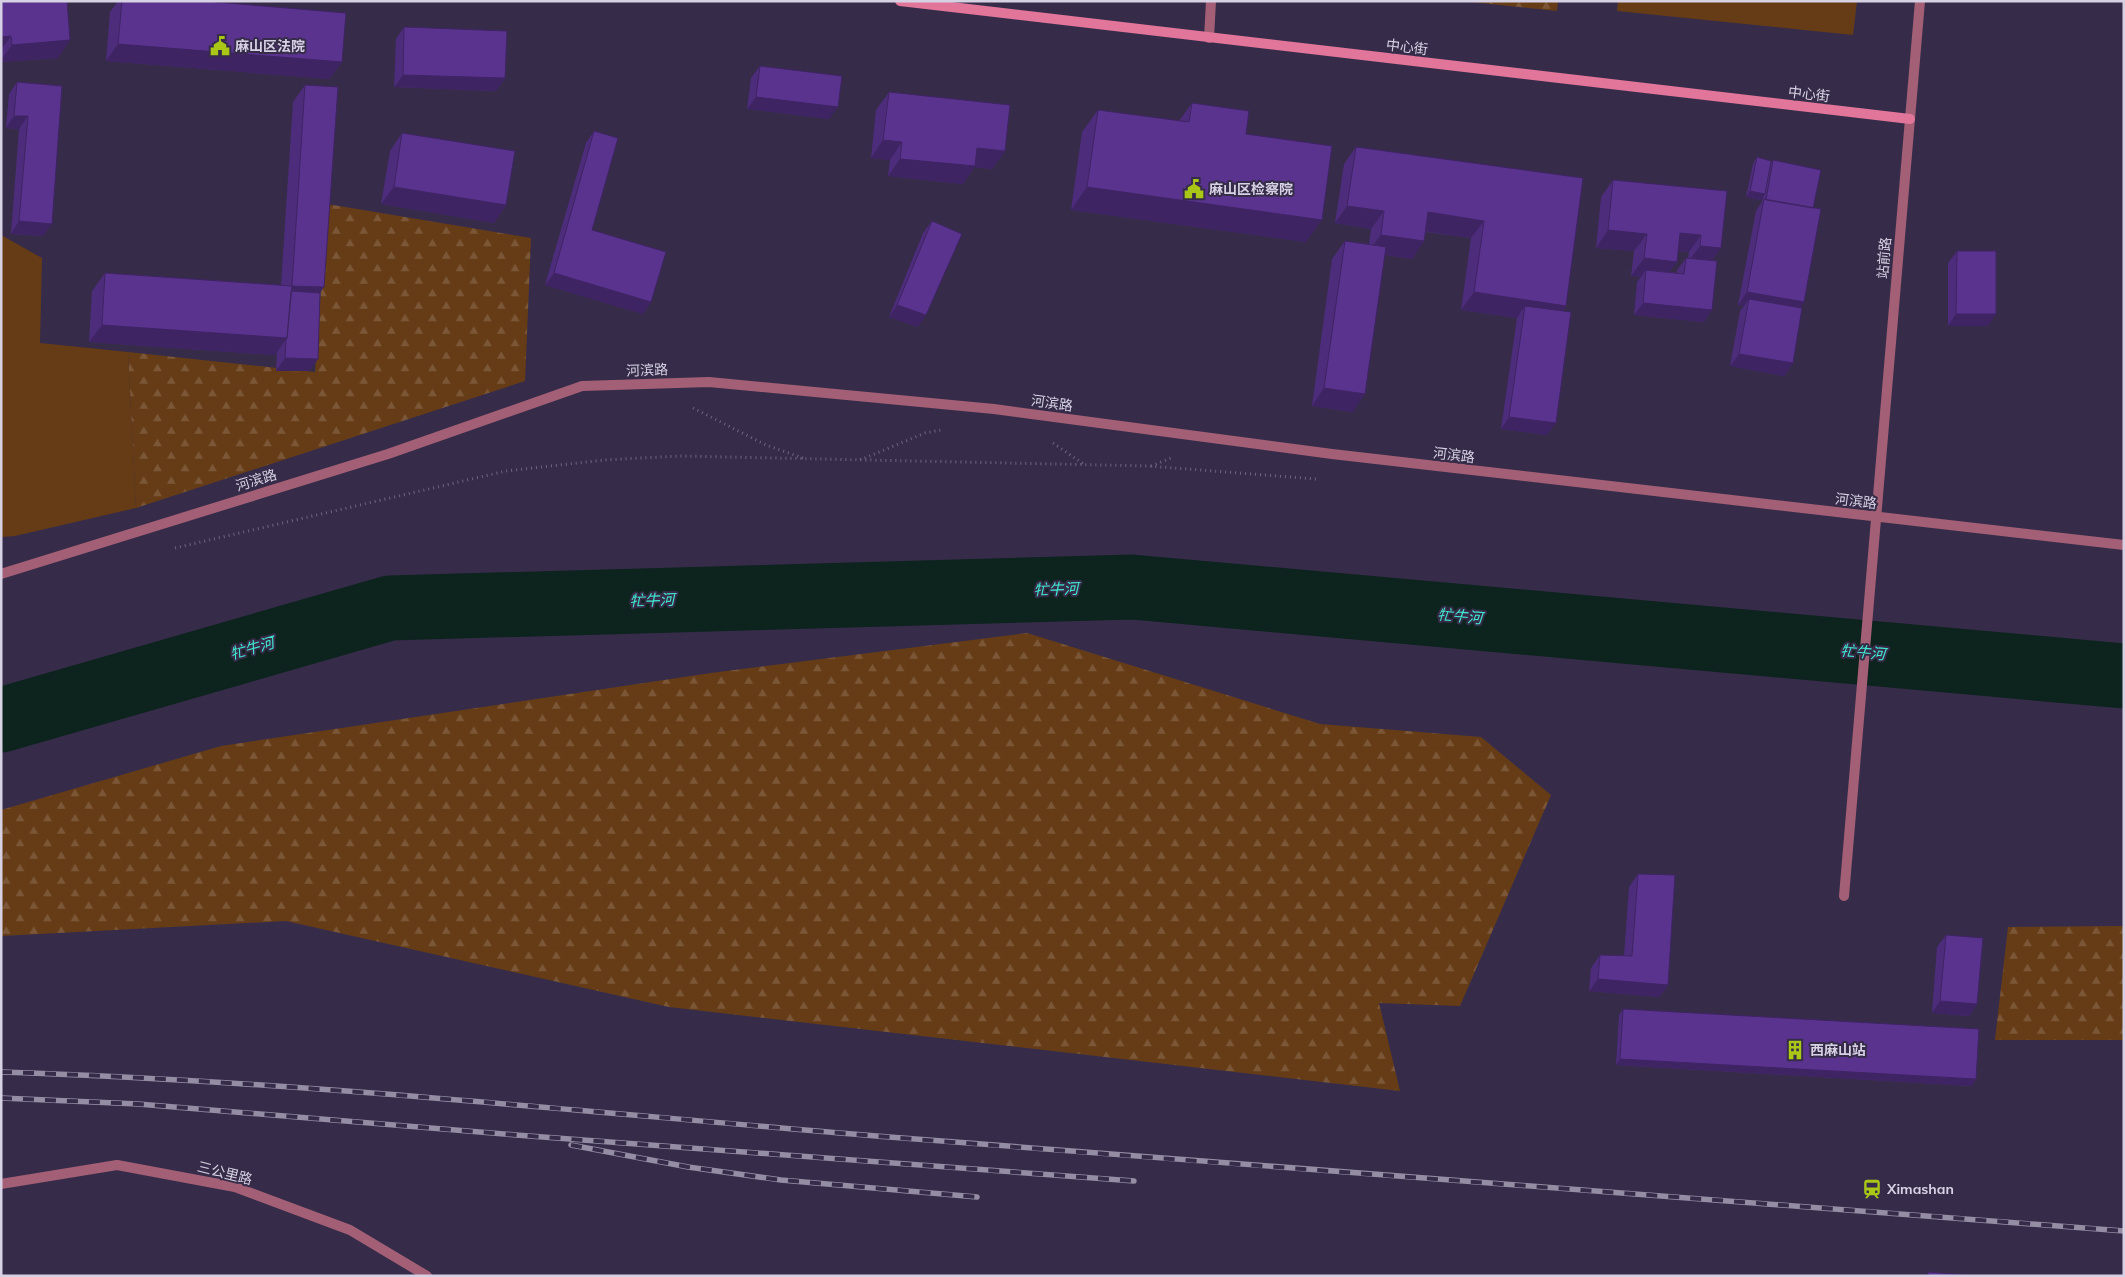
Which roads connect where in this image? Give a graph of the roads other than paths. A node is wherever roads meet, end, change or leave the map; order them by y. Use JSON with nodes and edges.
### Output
{"nodes":[{"id":1,"x":900,"y":1,"type":"edge"},
{"id":2,"x":1211,"y":1,"type":"edge"},
{"id":3,"x":1920,"y":1,"type":"edge"},
{"id":4,"x":1209,"y":38,"type":"junction"},
{"id":5,"x":1910,"y":119,"type":"junction"},
{"id":6,"x":1876,"y":518,"type":"junction"},
{"id":7,"x":2124,"y":545,"type":"edge"},
{"id":8,"x":1,"y":574,"type":"edge"},
{"id":9,"x":1844,"y":896,"type":"dead end"},
{"id":10,"x":1,"y":1184,"type":"edge"},
{"id":11,"x":427,"y":1276,"type":"edge"}],
"edges":[{"from":1,"to":4,"type":"main road","name":"中心街"},
{"from":2,"to":4,"type":"street"},
{"from":3,"to":5,"type":"street","name":"站前路"},
{"from":4,"to":5,"type":"main road","name":"中心街"},
{"from":5,"to":6,"type":"street","name":"站前路"},
{"from":6,"to":7,"type":"street","name":"河滨路"},
{"from":6,"to":8,"type":"street","name":"河滨路"},
{"from":6,"to":9,"type":"street","name":"站前路"},
{"from":10,"to":11,"type":"street","name":"三公里路"}]}
